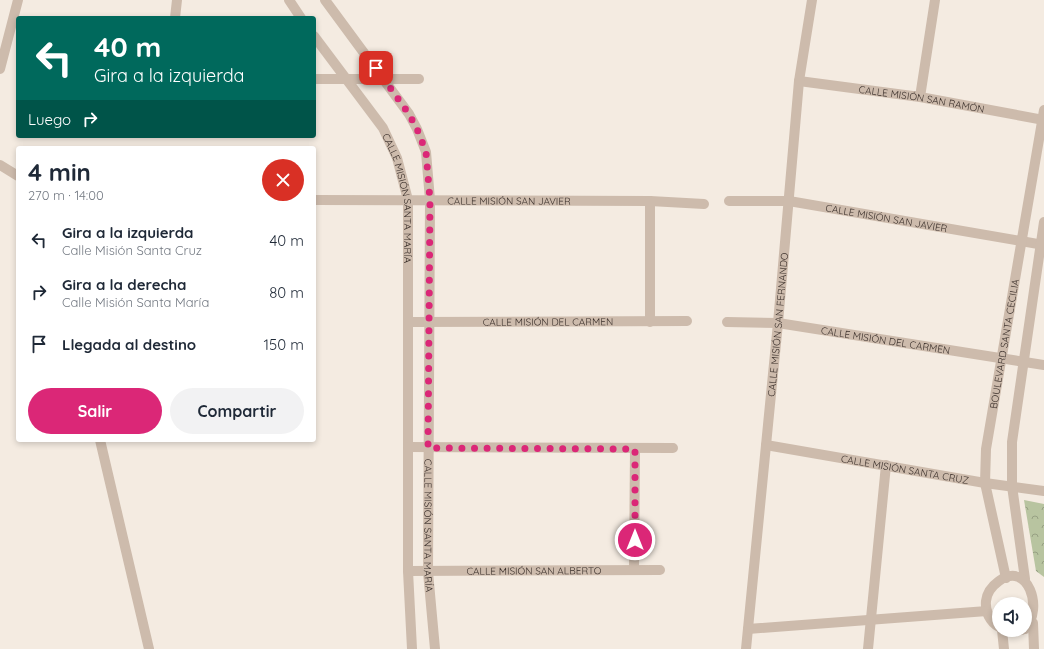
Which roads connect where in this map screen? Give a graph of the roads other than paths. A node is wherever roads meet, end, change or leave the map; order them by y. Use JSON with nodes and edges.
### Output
{"nodes":[{"id":1,"x":18,"y":0,"type":"edge"},
{"id":2,"x":176,"y":0,"type":"edge"},
{"id":3,"x":289,"y":0,"type":"edge"},
{"id":4,"x":325,"y":0,"type":"edge"},
{"id":5,"x":812,"y":0,"type":"edge"},
{"id":6,"x":935,"y":0,"type":"edge"},
{"id":7,"x":174,"y":16,"type":"edge"},
{"id":8,"x":300,"y":16,"type":"edge"},
{"id":9,"x":316,"y":39,"type":"edge"},
{"id":10,"x":0,"y":69,"type":"edge"},
{"id":11,"x":316,"y":79,"type":"edge"},
{"id":12,"x":384,"y":79,"type":"junction"},
{"id":13,"x":419,"y":79,"type":"dead end"},
{"id":14,"x":345,"y":80,"type":"junction"},
{"id":15,"x":799,"y":81,"type":"junction"},
{"id":16,"x":920,"y":97,"type":"junction"},
{"id":17,"x":1044,"y":117,"type":"edge"},
{"id":18,"x":0,"y":165,"type":"edge"},
{"id":19,"x":16,"y":175,"type":"edge"},
{"id":20,"x":316,"y":200,"type":"edge"},
{"id":21,"x":408,"y":200,"type":"junction"},
{"id":22,"x":430,"y":200,"type":"junction"},
{"id":23,"x":650,"y":201,"type":"junction"},
{"id":24,"x":789,"y":201,"type":"junction"},
{"id":25,"x":729,"y":202,"type":"dead end"},
{"id":26,"x":704,"y":204,"type":"dead end"},
{"id":27,"x":1044,"y":222,"type":"edge"},
{"id":28,"x":1022,"y":242,"type":"junction"},
{"id":29,"x":1042,"y":245,"type":"edge"},
{"id":30,"x":688,"y":321,"type":"dead end"},
{"id":31,"x":409,"y":322,"type":"junction"},
{"id":32,"x":428,"y":322,"type":"junction"},
{"id":33,"x":650,"y":322,"type":"junction"},
{"id":34,"x":727,"y":322,"type":"dead end"},
{"id":35,"x":778,"y":323,"type":"junction"},
{"id":36,"x":1002,"y":359,"type":"junction"},
{"id":37,"x":1023,"y":361,"type":"junction"},
{"id":38,"x":1044,"y":365,"type":"edge"},
{"id":39,"x":100,"y":442,"type":"edge"},
{"id":40,"x":766,"y":445,"type":"junction"},
{"id":41,"x":408,"y":447,"type":"junction"},
{"id":42,"x":428,"y":448,"type":"junction"},
{"id":43,"x":673,"y":448,"type":"dead end"},
{"id":44,"x":635,"y":449,"type":"junction"},
{"id":45,"x":886,"y":465,"type":"junction"},
{"id":46,"x":985,"y":483,"type":"junction"},
{"id":47,"x":1012,"y":486,"type":"junction"},
{"id":48,"x":1044,"y":491,"type":"edge"},
{"id":49,"x":634,"y":570,"type":"junction"},
{"id":50,"x":660,"y":570,"type":"dead end"},
{"id":51,"x":408,"y":571,"type":"junction"},
{"id":52,"x":428,"y":572,"type":"junction"},
{"id":53,"x":1006,"y":578,"type":"junction"},
{"id":54,"x":1025,"y":579,"type":"junction"},
{"id":55,"x":1042,"y":607,"type":"edge"},
{"id":56,"x":987,"y":611,"type":"junction"},
{"id":57,"x":871,"y":621,"type":"junction"},
{"id":58,"x":992,"y":621,"type":"edge"},
{"id":59,"x":1032,"y":623,"type":"edge"},
{"id":60,"x":748,"y":629,"type":"junction"},
{"id":61,"x":1003,"y":637,"type":"edge"},
{"id":62,"x":1031,"y":637,"type":"edge"},
{"id":63,"x":149,"y":649,"type":"edge"},
{"id":64,"x":412,"y":649,"type":"edge"},
{"id":65,"x":435,"y":649,"type":"edge"},
{"id":66,"x":746,"y":649,"type":"edge"},
{"id":67,"x":868,"y":649,"type":"edge"},
{"id":68,"x":1004,"y":649,"type":"edge"},
{"id":69,"x":1034,"y":649,"type":"edge"}],
"edges":[{"from":1,"to":10,"type":"street"},
{"from":2,"to":7,"type":"street"},
{"from":3,"to":8,"type":"street"},
{"from":4,"to":12,"type":"street","name":"CALLE MISIÓN SANTA MARÍA"},
{"from":5,"to":15,"type":"street","name":"CALLE MISIÓN SAN FERNANDO"},
{"from":6,"to":16,"type":"street"},
{"from":9,"to":14,"type":"street","name":"CALLE MISIÓN SANTA MARÍA"},
{"from":11,"to":14,"type":"street"},
{"from":12,"to":13,"type":"street"},
{"from":12,"to":14,"type":"street"},
{"from":12,"to":22,"type":"street","name":"CALLE MISIÓN SANTA MARÍA"},
{"from":14,"to":21,"type":"street","name":"CALLE MISIÓN SANTA MARÍA"},
{"from":15,"to":16,"type":"street","name":"CALLE MISIÓN SAN RAMÓN"},
{"from":15,"to":24,"type":"street","name":"CALLE MISIÓN SAN FERNANDO"},
{"from":16,"to":17,"type":"street","name":"CALLE MISIÓN SAN RAMÓN"},
{"from":17,"to":28,"type":"street","name":"BOULEVARD SANTA CECILIA"},
{"from":18,"to":19,"type":"street"},
{"from":20,"to":21,"type":"street","name":"CALLE MISIÓN SAN JAVIER"},
{"from":21,"to":22,"type":"street","name":"CALLE MISIÓN SAN JAVIER"},
{"from":21,"to":31,"type":"street","name":"CALLE MISIÓN SANTA MARÍA"},
{"from":22,"to":23,"type":"street","name":"CALLE MISIÓN SAN JAVIER"},
{"from":22,"to":32,"type":"street","name":"CALLE MISIÓN SANTA MARÍA"},
{"from":23,"to":26,"type":"street","name":"CALLE MISIÓN SAN JAVIER"},
{"from":23,"to":33,"type":"street"},
{"from":24,"to":25,"type":"street","name":"CALLE MISIÓN SAN JAVIER"},
{"from":24,"to":28,"type":"street","name":"CALLE MISIÓN SAN JAVIER"},
{"from":24,"to":35,"type":"street","name":"CALLE MISIÓN SAN FERNANDO"},
{"from":27,"to":29,"type":"street","name":"BOULEVARD SANTA CECILIA"},
{"from":28,"to":29,"type":"street","name":"CALLE MISIÓN SAN JAVIER"},
{"from":28,"to":36,"type":"street","name":"BOULEVARD SANTA CECILIA"},
{"from":29,"to":37,"type":"street","name":"BOULEVARD SANTA CECILIA"},
{"from":30,"to":33,"type":"street","name":"CALLE MISIÓN DEL CARMEN"},
{"from":31,"to":32,"type":"street","name":"CALLE MISIÓN DEL CARMEN"},
{"from":31,"to":41,"type":"street","name":"CALLE MISIÓN SANTA MARÍA"},
{"from":32,"to":33,"type":"street","name":"CALLE MISIÓN DEL CARMEN"},
{"from":32,"to":42,"type":"street","name":"CALLE MISIÓN SANTA MARÍA"},
{"from":34,"to":35,"type":"street","name":"CALLE MISIÓN DEL CARMEN"},
{"from":35,"to":36,"type":"street","name":"CALLE MISIÓN DEL CARMEN"},
{"from":35,"to":40,"type":"street","name":"CALLE MISIÓN SAN FERNANDO"},
{"from":36,"to":37,"type":"street","name":"CALLE MISIÓN DEL CARMEN"},
{"from":36,"to":46,"type":"street","name":"BOULEVARD SANTA CECILIA"},
{"from":37,"to":38,"type":"street","name":"CALLE MISIÓN DEL CARMEN"},
{"from":37,"to":47,"type":"street","name":"BOULEVARD SANTA CECILIA"},
{"from":39,"to":63,"type":"street"},
{"from":40,"to":45,"type":"street","name":"CALLE MISIÓN SANTA CRUZ"},
{"from":40,"to":60,"type":"street","name":"CALLE MISIÓN SAN FERNANDO"},
{"from":41,"to":42,"type":"street"},
{"from":41,"to":51,"type":"street","name":"CALLE MISIÓN SANTA MARÍA"},
{"from":42,"to":44,"type":"street"},
{"from":42,"to":52,"type":"street","name":"CALLE MISIÓN SANTA MARÍA"},
{"from":43,"to":44,"type":"street"},
{"from":44,"to":49,"type":"street"},
{"from":45,"to":46,"type":"street","name":"CALLE MISIÓN SANTA CRUZ"},
{"from":45,"to":57,"type":"street"},
{"from":46,"to":47,"type":"street","name":"CALLE MISIÓN SANTA CRUZ"},
{"from":46,"to":53,"type":"street","name":"BOULEVARD SANTA CECILIA"},
{"from":47,"to":48,"type":"street","name":"CALLE MISIÓN SANTA CRUZ"},
{"from":47,"to":54,"type":"street","name":"BOULEVARD SANTA CECILIA"},
{"from":49,"to":50,"type":"street","name":"CALLE MISIÓN SAN ALBERTO"},
{"from":49,"to":52,"type":"street","name":"CALLE MISIÓN SAN ALBERTO"},
{"from":51,"to":52,"type":"street","name":"CALLE MISIÓN SAN ALBERTO"},
{"from":51,"to":64,"type":"street","name":"CALLE MISIÓN SANTA MARÍA"},
{"from":52,"to":65,"type":"street","name":"CALLE MISIÓN SANTA MARÍA"},
{"from":53,"to":54,"type":"street"},
{"from":53,"to":56,"type":"street"},
{"from":54,"to":55,"type":"street"},
{"from":55,"to":59,"type":"street"},
{"from":56,"to":57,"type":"street"},
{"from":56,"to":58,"type":"street"},
{"from":57,"to":60,"type":"street"},
{"from":57,"to":67,"type":"street"},
{"from":60,"to":66,"type":"street","name":"CALLE MISIÓN SAN FERNANDO"},
{"from":61,"to":68,"type":"street"},
{"from":62,"to":69,"type":"street"}]}
